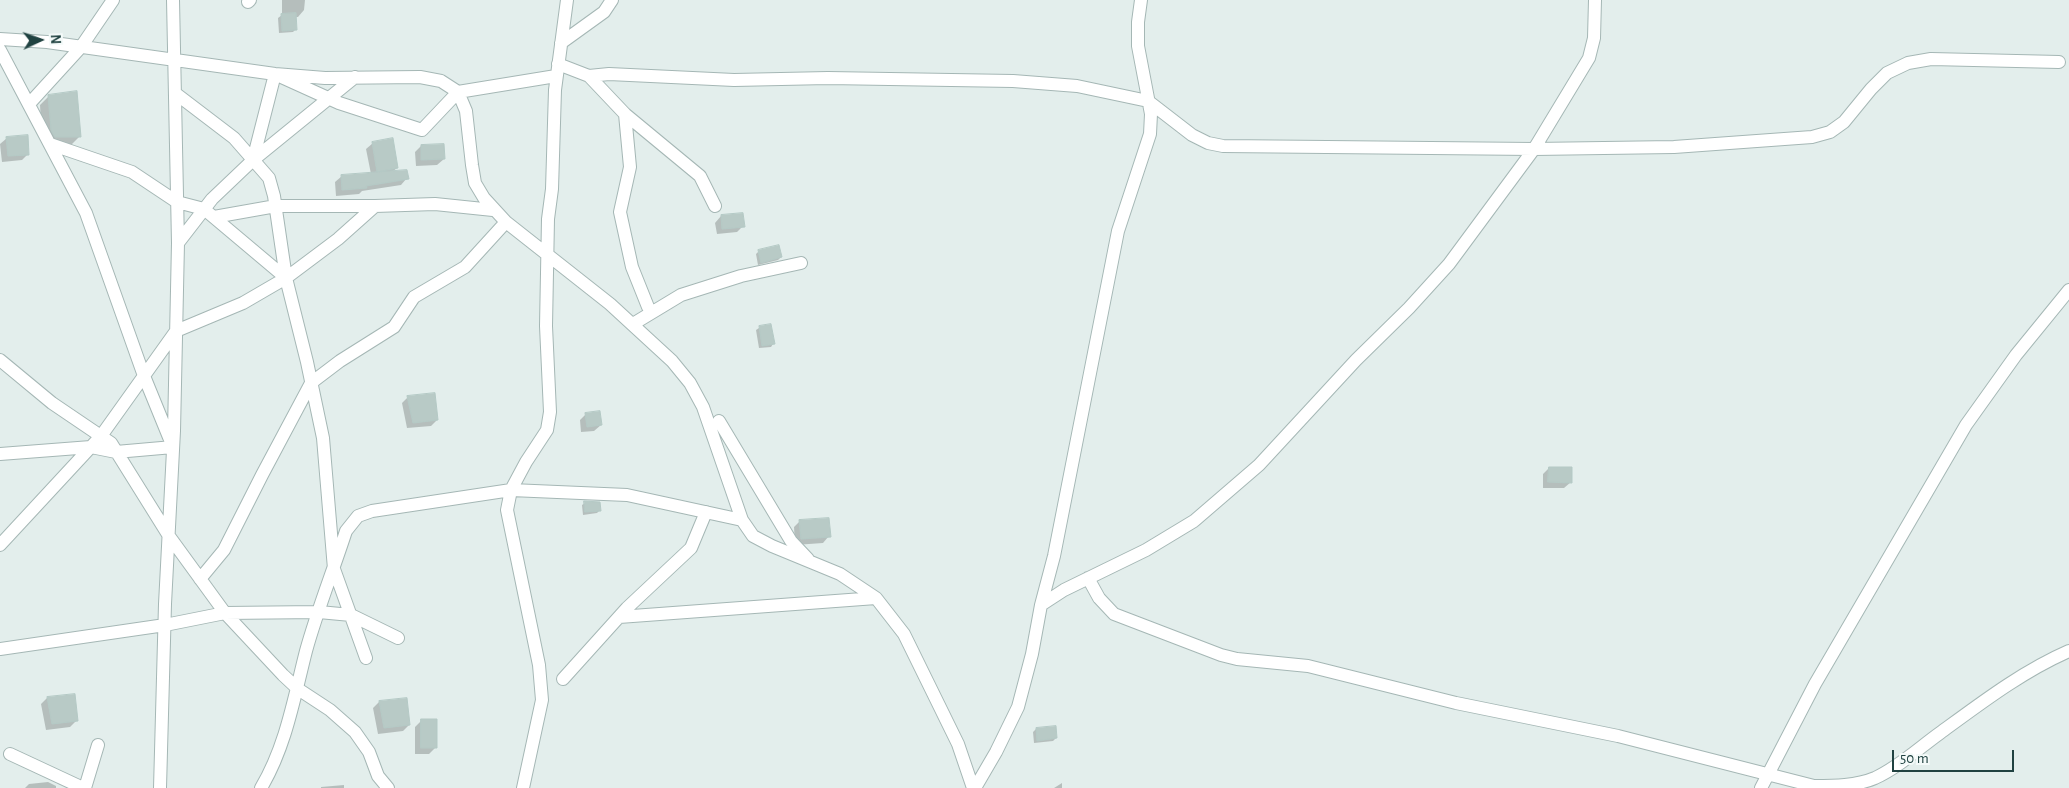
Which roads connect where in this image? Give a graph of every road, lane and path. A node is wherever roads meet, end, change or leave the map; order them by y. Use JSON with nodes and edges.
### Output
{"nodes":[{"id":1,"x":113,"y":0,"type":"edge"},
{"id":2,"x":173,"y":0,"type":"edge"},
{"id":3,"x":555,"y":0,"type":"edge"},
{"id":4,"x":566,"y":0,"type":"edge"},
{"id":5,"x":612,"y":0,"type":"edge"},
{"id":6,"x":1141,"y":0,"type":"edge"},
{"id":7,"x":1595,"y":0,"type":"edge"},
{"id":8,"x":564,"y":17,"type":"junction"},
{"id":9,"x":0,"y":39,"type":"edge"},
{"id":10,"x":560,"y":43,"type":"junction"},
{"id":11,"x":81,"y":47,"type":"junction"},
{"id":12,"x":0,"y":50,"type":"edge"},
{"id":13,"x":174,"y":61,"type":"junction"},
{"id":14,"x":2059,"y":62,"type":"dead end"},
{"id":15,"x":557,"y":70,"type":"junction"},
{"id":16,"x":275,"y":74,"type":"junction"},
{"id":17,"x":589,"y":76,"type":"junction"},
{"id":18,"x":354,"y":77,"type":"junction"},
{"id":19,"x":458,"y":92,"type":"junction"},
{"id":20,"x":175,"y":93,"type":"junction"},
{"id":21,"x":330,"y":99,"type":"junction"},
{"id":22,"x":1148,"y":101,"type":"junction"},
{"id":23,"x":29,"y":104,"type":"junction"},
{"id":24,"x":625,"y":114,"type":"junction"},
{"id":25,"x":50,"y":144,"type":"junction"},
{"id":26,"x":1534,"y":149,"type":"junction"},
{"id":27,"x":253,"y":160,"type":"junction"},
{"id":28,"x":177,"y":202,"type":"junction"},
{"id":29,"x":276,"y":206,"type":"junction"},
{"id":30,"x":375,"y":206,"type":"junction"},
{"id":31,"x":715,"y":206,"type":"dead end"},
{"id":32,"x":493,"y":210,"type":"junction"},
{"id":33,"x":209,"y":213,"type":"junction"},
{"id":34,"x":506,"y":222,"type":"junction"},
{"id":35,"x":178,"y":243,"type":"junction"},
{"id":36,"x":548,"y":253,"type":"junction"},
{"id":37,"x":801,"y":263,"type":"dead end"},
{"id":38,"x":286,"y":278,"type":"junction"},
{"id":39,"x":2069,"y":290,"type":"edge"},
{"id":40,"x":648,"y":307,"type":"dead end"},
{"id":41,"x":633,"y":324,"type":"junction"},
{"id":42,"x":176,"y":331,"type":"junction"},
{"id":43,"x":0,"y":360,"type":"edge"},
{"id":44,"x":144,"y":376,"type":"junction"},
{"id":45,"x":311,"y":384,"type":"junction"},
{"id":46,"x":719,"y":421,"type":"dead end"},
{"id":47,"x":101,"y":436,"type":"junction"},
{"id":48,"x":173,"y":446,"type":"junction"},
{"id":49,"x":91,"y":447,"type":"junction"},
{"id":50,"x":116,"y":452,"type":"junction"},
{"id":51,"x":0,"y":454,"type":"edge"},
{"id":52,"x":511,"y":490,"type":"junction"},
{"id":53,"x":706,"y":512,"type":"junction"},
{"id":54,"x":742,"y":520,"type":"junction"},
{"id":55,"x":169,"y":536,"type":"junction"},
{"id":56,"x":2,"y":542,"type":"edge"},
{"id":57,"x":811,"y":562,"type":"junction"},
{"id":58,"x":334,"y":569,"type":"junction"},
{"id":59,"x":1088,"y":578,"type":"junction"},
{"id":60,"x":200,"y":579,"type":"junction"},
{"id":61,"x":876,"y":598,"type":"junction"},
{"id":62,"x":1040,"y":605,"type":"junction"},
{"id":63,"x":318,"y":612,"type":"junction"},
{"id":64,"x":224,"y":614,"type":"junction"},
{"id":65,"x":351,"y":616,"type":"junction"},
{"id":66,"x":619,"y":617,"type":"junction"},
{"id":67,"x":165,"y":625,"type":"junction"},
{"id":68,"x":398,"y":638,"type":"dead end"},
{"id":69,"x":0,"y":649,"type":"edge"},
{"id":70,"x":2069,"y":651,"type":"edge"},
{"id":71,"x":366,"y":658,"type":"dead end"},
{"id":72,"x":563,"y":679,"type":"dead end"},
{"id":73,"x":298,"y":689,"type":"junction"},
{"id":74,"x":98,"y":745,"type":"dead end"},
{"id":75,"x":10,"y":754,"type":"dead end"},
{"id":76,"x":1770,"y":774,"type":"junction"},
{"id":77,"x":84,"y":788,"type":"edge"},
{"id":78,"x":160,"y":788,"type":"edge"},
{"id":79,"x":261,"y":788,"type":"edge"},
{"id":80,"x":388,"y":788,"type":"edge"},
{"id":81,"x":523,"y":788,"type":"edge"},
{"id":82,"x":974,"y":788,"type":"edge"},
{"id":83,"x":1761,"y":788,"type":"edge"}],
"edges":[{"from":1,"to":11,"type":"street"},
{"from":2,"to":13,"type":"street"},
{"from":3,"to":8,"type":"street"},
{"from":4,"to":8,"type":"street"},
{"from":5,"to":10,"type":"street"},
{"from":6,"to":22,"type":"street"},
{"from":7,"to":26,"type":"street"},
{"from":8,"to":10,"type":"street"},
{"from":9,"to":11,"type":"street"},
{"from":10,"to":15,"type":"street"},
{"from":11,"to":13,"type":"street"},
{"from":11,"to":23,"type":"street"},
{"from":12,"to":23,"type":"street"},
{"from":13,"to":16,"type":"street"},
{"from":13,"to":20,"type":"street"},
{"from":14,"to":26,"type":"street"},
{"from":15,"to":17,"type":"street"},
{"from":15,"to":19,"type":"street"},
{"from":15,"to":36,"type":"street"},
{"from":16,"to":18,"type":"street"},
{"from":16,"to":21,"type":"street"},
{"from":16,"to":27,"type":"street"},
{"from":17,"to":22,"type":"street"},
{"from":17,"to":24,"type":"street"},
{"from":18,"to":19,"type":"street"},
{"from":18,"to":21,"type":"street"},
{"from":19,"to":21,"type":"street"},
{"from":19,"to":32,"type":"street"},
{"from":20,"to":27,"type":"street"},
{"from":20,"to":28,"type":"street"},
{"from":21,"to":27,"type":"street"},
{"from":22,"to":26,"type":"street"},
{"from":22,"to":62,"type":"street"},
{"from":23,"to":25,"type":"street"},
{"from":24,"to":31,"type":"street"},
{"from":24,"to":40,"type":"street"},
{"from":25,"to":28,"type":"street"},
{"from":25,"to":44,"type":"street"},
{"from":26,"to":59,"type":"street"},
{"from":27,"to":29,"type":"street"},
{"from":27,"to":33,"type":"street"},
{"from":28,"to":33,"type":"street"},
{"from":28,"to":35,"type":"street"},
{"from":29,"to":30,"type":"street"},
{"from":29,"to":33,"type":"street"},
{"from":29,"to":38,"type":"street"},
{"from":30,"to":32,"type":"street"},
{"from":30,"to":38,"type":"street"},
{"from":32,"to":34,"type":"street"},
{"from":33,"to":35,"type":"street"},
{"from":33,"to":38,"type":"street"},
{"from":34,"to":36,"type":"street"},
{"from":34,"to":45,"type":"street"},
{"from":35,"to":42,"type":"street"},
{"from":36,"to":41,"type":"street"},
{"from":36,"to":52,"type":"street"},
{"from":37,"to":41,"type":"street"},
{"from":38,"to":42,"type":"street"},
{"from":38,"to":45,"type":"street"},
{"from":39,"to":76,"type":"street"},
{"from":41,"to":54,"type":"street"},
{"from":42,"to":44,"type":"street"},
{"from":42,"to":48,"type":"street"},
{"from":43,"to":47,"type":"street"},
{"from":44,"to":47,"type":"street"},
{"from":44,"to":48,"type":"street"},
{"from":45,"to":58,"type":"street"},
{"from":45,"to":60,"type":"street"},
{"from":46,"to":57,"type":"street"},
{"from":47,"to":49,"type":"street"},
{"from":47,"to":50,"type":"street"},
{"from":48,"to":50,"type":"street"},
{"from":48,"to":55,"type":"street"},
{"from":49,"to":50,"type":"street"},
{"from":49,"to":51,"type":"street"},
{"from":49,"to":56,"type":"street"},
{"from":50,"to":55,"type":"street"},
{"from":52,"to":53,"type":"street"},
{"from":52,"to":58,"type":"street"},
{"from":52,"to":81,"type":"street"},
{"from":53,"to":54,"type":"street"},
{"from":53,"to":66,"type":"street"},
{"from":54,"to":57,"type":"street"},
{"from":55,"to":60,"type":"street"},
{"from":55,"to":67,"type":"street"},
{"from":57,"to":61,"type":"street"},
{"from":58,"to":63,"type":"street"},
{"from":58,"to":65,"type":"street"},
{"from":59,"to":62,"type":"street"},
{"from":59,"to":76,"type":"street"},
{"from":60,"to":64,"type":"street"},
{"from":61,"to":66,"type":"street"},
{"from":61,"to":82,"type":"street"},
{"from":62,"to":82,"type":"street"},
{"from":63,"to":64,"type":"street"},
{"from":63,"to":65,"type":"street"},
{"from":63,"to":73,"type":"street"},
{"from":64,"to":67,"type":"street"},
{"from":64,"to":73,"type":"street"},
{"from":65,"to":68,"type":"street"},
{"from":65,"to":71,"type":"street"},
{"from":66,"to":72,"type":"street"},
{"from":67,"to":69,"type":"street"},
{"from":67,"to":78,"type":"street"},
{"from":70,"to":76,"type":"street"},
{"from":73,"to":79,"type":"street"},
{"from":73,"to":80,"type":"street"},
{"from":74,"to":77,"type":"street"},
{"from":75,"to":77,"type":"street"},
{"from":76,"to":83,"type":"street"}]}
